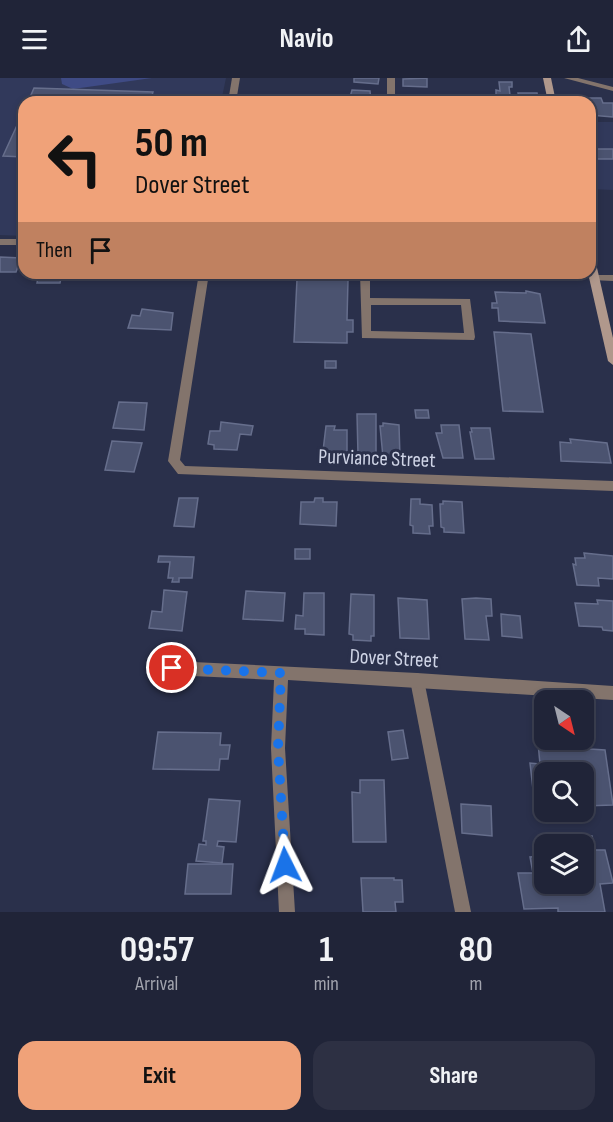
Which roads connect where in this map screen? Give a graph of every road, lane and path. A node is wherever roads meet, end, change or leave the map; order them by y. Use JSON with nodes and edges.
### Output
{"nodes":[{"id":1,"x":236,"y":78,"type":"edge"},
{"id":2,"x":391,"y":78,"type":"edge"},
{"id":3,"x":546,"y":78,"type":"edge"},
{"id":4,"x":568,"y":78,"type":"edge"},
{"id":5,"x":613,"y":89,"type":"edge"},
{"id":6,"x":233,"y":96,"type":"edge"},
{"id":7,"x":391,"y":96,"type":"edge"},
{"id":8,"x":550,"y":96,"type":"edge"},
{"id":9,"x":0,"y":242,"type":"edge"},
{"id":10,"x":18,"y":242,"type":"edge"},
{"id":11,"x":596,"y":270,"type":"edge"},
{"id":12,"x":613,"y":278,"type":"edge"},
{"id":13,"x":203,"y":279,"type":"edge"},
{"id":14,"x":365,"y":279,"type":"edge"},
{"id":15,"x":594,"y":279,"type":"edge"},
{"id":16,"x":365,"y":301,"type":"junction"},
{"id":17,"x":613,"y":361,"type":"edge"},
{"id":18,"x":613,"y":486,"type":"edge"},
{"id":19,"x":172,"y":668,"type":"dead end"},
{"id":20,"x":281,"y":673,"type":"junction"},
{"id":21,"x":417,"y":680,"type":"junction"},
{"id":22,"x":613,"y":693,"type":"edge"},
{"id":23,"x":288,"y":912,"type":"edge"},
{"id":24,"x":463,"y":912,"type":"edge"}],
"edges":[{"from":1,"to":6,"type":"street"},
{"from":2,"to":7,"type":"street"},
{"from":3,"to":8,"type":"main road"},
{"from":4,"to":5,"type":"street"},
{"from":9,"to":10,"type":"street"},
{"from":11,"to":12,"type":"street"},
{"from":13,"to":18,"type":"street","name":"Purviance Street"},
{"from":14,"to":16,"type":"street"},
{"from":15,"to":17,"type":"main road"},
{"from":16,"to":16,"type":"street"},
{"from":19,"to":20,"type":"street","name":"Dover Street"},
{"from":20,"to":21,"type":"street","name":"Dover Street"},
{"from":20,"to":23,"type":"street"},
{"from":21,"to":22,"type":"street","name":"Dover Street"},
{"from":21,"to":24,"type":"street"}]}
